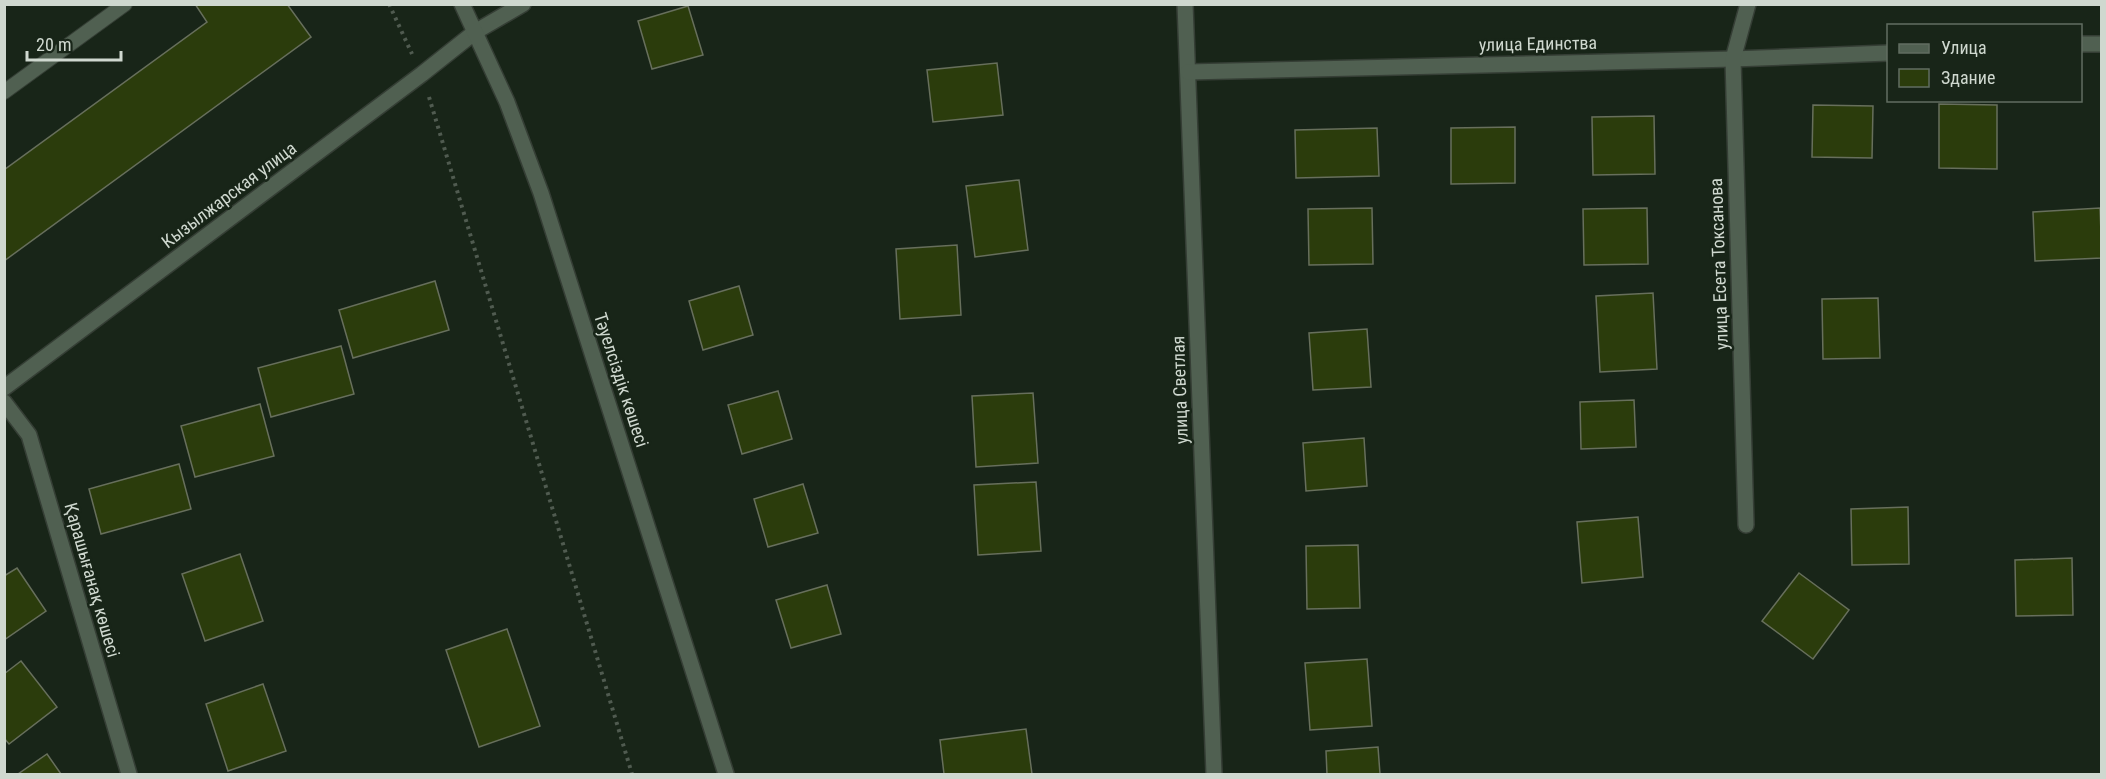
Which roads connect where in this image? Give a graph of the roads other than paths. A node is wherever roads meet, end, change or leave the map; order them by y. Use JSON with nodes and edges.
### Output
{"nodes":[{"id":1,"x":125,"y":4,"type":"edge"},
{"id":2,"x":462,"y":4,"type":"edge"},
{"id":3,"x":523,"y":4,"type":"edge"},
{"id":4,"x":1185,"y":4,"type":"edge"},
{"id":5,"x":1748,"y":4,"type":"edge"},
{"id":6,"x":475,"y":32,"type":"junction"},
{"id":7,"x":2082,"y":44,"type":"edge"},
{"id":8,"x":2102,"y":44,"type":"edge"},
{"id":9,"x":1887,"y":52,"type":"edge"},
{"id":10,"x":1733,"y":59,"type":"junction"},
{"id":11,"x":1188,"y":72,"type":"junction"},
{"id":12,"x":4,"y":92,"type":"edge"},
{"id":13,"x":4,"y":388,"type":"edge"},
{"id":14,"x":4,"y":402,"type":"edge"},
{"id":15,"x":1746,"y":525,"type":"dead end"},
{"id":16,"x":129,"y":774,"type":"edge"},
{"id":17,"x":726,"y":774,"type":"edge"},
{"id":18,"x":1214,"y":774,"type":"edge"}],
"edges":[{"from":1,"to":12,"type":"lane"},
{"from":2,"to":6,"type":"street","name":"Тәуелсіздік көшесі"},
{"from":3,"to":6,"type":"street","name":"Кызылжарская улица"},
{"from":4,"to":11,"type":"street","name":"улица Светлая"},
{"from":5,"to":10,"type":"street","name":"улица Есета Токсанова"},
{"from":6,"to":13,"type":"street","name":"Кызылжарская улица"},
{"from":6,"to":17,"type":"street","name":"Тәуелсіздік көшесі"},
{"from":7,"to":8,"type":"street"},
{"from":9,"to":10,"type":"street","name":"улица Единства"},
{"from":10,"to":11,"type":"street","name":"улица Единства"},
{"from":10,"to":15,"type":"street","name":"улица Есета Токсанова"},
{"from":11,"to":18,"type":"street","name":"улица Светлая"},
{"from":14,"to":16,"type":"street","name":"Қарашығанақ көшесі"}]}
